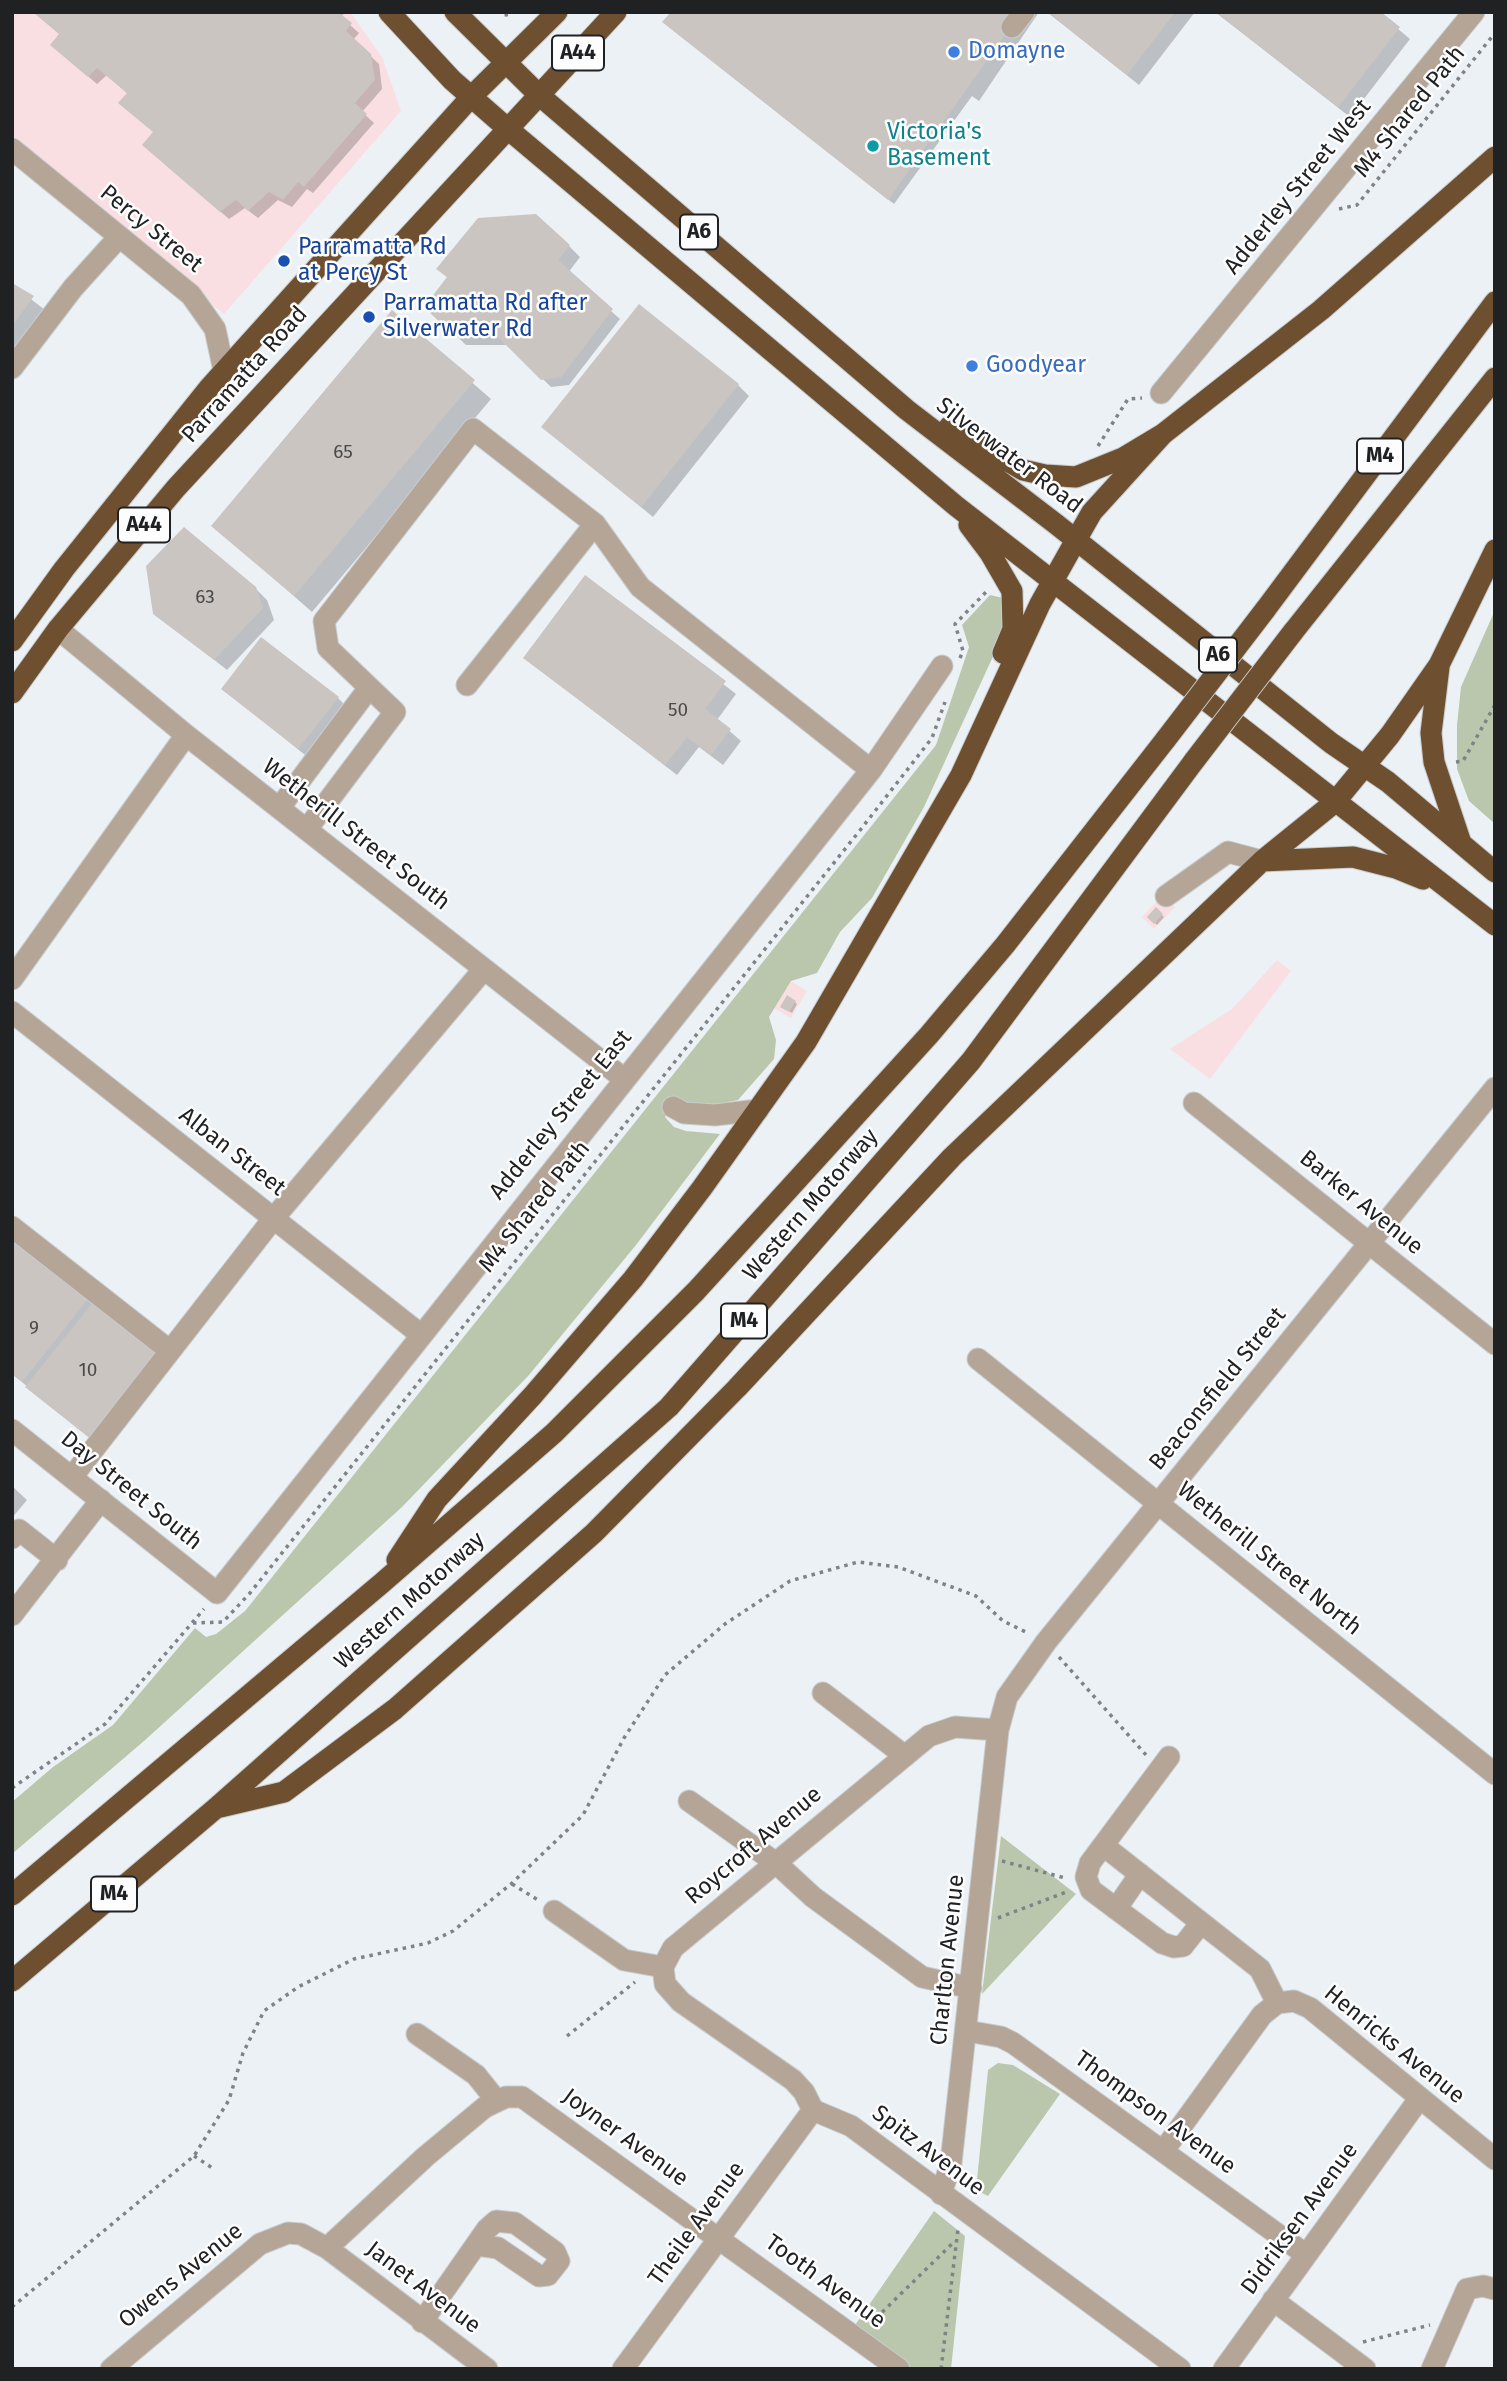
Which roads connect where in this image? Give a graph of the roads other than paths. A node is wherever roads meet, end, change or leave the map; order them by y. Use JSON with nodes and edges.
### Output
{"nodes":[{"id":1,"x":389,"y":12,"type":"edge"},
{"id":2,"x":455,"y":12,"type":"edge"},
{"id":3,"x":557,"y":12,"type":"edge"},
{"id":4,"x":616,"y":12,"type":"edge"},
{"id":5,"x":1474,"y":12,"type":"edge"},
{"id":6,"x":507,"y":63,"type":"junction"},
{"id":7,"x":539,"y":95,"type":"junction"},
{"id":8,"x":471,"y":97,"type":"junction"},
{"id":9,"x":508,"y":129,"type":"junction"},
{"id":10,"x":12,"y":149,"type":"edge"},
{"id":11,"x":1495,"y":157,"type":"edge"},
{"id":12,"x":119,"y":237,"type":"junction"},
{"id":13,"x":1495,"y":302,"type":"edge"},
{"id":14,"x":12,"y":368,"type":"edge"},
{"id":15,"x":859,"y":369,"type":"junction"},
{"id":16,"x":224,"y":371,"type":"junction"},
{"id":17,"x":1495,"y":378,"type":"edge"},
{"id":18,"x":1161,"y":393,"type":"road end"},
{"id":19,"x":1163,"y":434,"type":"junction"},
{"id":20,"x":918,"y":472,"type":"junction"},
{"id":21,"x":595,"y":524,"type":"junction"},
{"id":22,"x":1076,"y":540,"type":"junction"},
{"id":23,"x":1495,"y":550,"type":"edge"},
{"id":24,"x":1053,"y":580,"type":"junction"},
{"id":25,"x":58,"y":629,"type":"junction"},
{"id":26,"x":12,"y":640,"type":"edge"},
{"id":27,"x":950,"y":665,"type":"road end"},
{"id":28,"x":1439,"y":665,"type":"junction"},
{"id":29,"x":467,"y":685,"type":"dead end"},
{"id":30,"x":369,"y":688,"type":"junction"},
{"id":31,"x":12,"y":693,"type":"edge"},
{"id":32,"x":186,"y":735,"type":"junction"},
{"id":33,"x":1365,"y":765,"type":"junction"},
{"id":34,"x":871,"y":770,"type":"junction"},
{"id":35,"x":1335,"y":802,"type":"junction"},
{"id":36,"x":280,"y":807,"type":"junction"},
{"id":37,"x":307,"y":829,"type":"junction"},
{"id":38,"x":1461,"y":844,"type":"junction"},
{"id":39,"x":1262,"y":861,"type":"junction"},
{"id":40,"x":1495,"y":872,"type":"edge"},
{"id":41,"x":1454,"y":893,"type":"junction"},
{"id":42,"x":1166,"y":896,"type":"dead end"},
{"id":43,"x":1495,"y":925,"type":"edge"},
{"id":44,"x":864,"y":946,"type":"junction"},
{"id":45,"x":484,"y":969,"type":"junction"},
{"id":46,"x":12,"y":979,"type":"edge"},
{"id":47,"x":12,"y":1012,"type":"edge"},
{"id":48,"x":623,"y":1078,"type":"junction"},
{"id":49,"x":1495,"y":1088,"type":"edge"},
{"id":50,"x":1194,"y":1103,"type":"dead end"},
{"id":51,"x":673,"y":1107,"type":"dead end"},
{"id":52,"x":758,"y":1110,"type":"junction"},
{"id":53,"x":274,"y":1219,"type":"junction"},
{"id":54,"x":12,"y":1227,"type":"edge"},
{"id":55,"x":1368,"y":1243,"type":"junction"},
{"id":56,"x":420,"y":1334,"type":"junction"},
{"id":57,"x":1495,"y":1344,"type":"edge"},
{"id":58,"x":169,"y":1350,"type":"junction"},
{"id":59,"x":978,"y":1359,"type":"dead end"},
{"id":60,"x":12,"y":1430,"type":"edge"},
{"id":61,"x":72,"y":1477,"type":"junction"},
{"id":62,"x":101,"y":1500,"type":"junction"},
{"id":63,"x":1159,"y":1505,"type":"junction"},
{"id":64,"x":12,"y":1538,"type":"edge"},
{"id":65,"x":57,"y":1560,"type":"junction"},
{"id":66,"x":382,"y":1583,"type":"junction"},
{"id":67,"x":217,"y":1594,"type":"joint"},
{"id":68,"x":15,"y":1607,"type":"edge"},
{"id":69,"x":823,"y":1693,"type":"dead end"},
{"id":70,"x":998,"y":1730,"type":"junction"},
{"id":71,"x":905,"y":1756,"type":"junction"},
{"id":72,"x":1164,"y":1764,"type":"road end"},
{"id":73,"x":1495,"y":1774,"type":"edge"},
{"id":74,"x":689,"y":1801,"type":"dead end"},
{"id":75,"x":216,"y":1808,"type":"junction"},
{"id":76,"x":1104,"y":1846,"type":"junction"},
{"id":77,"x":776,"y":1863,"type":"junction"},
{"id":78,"x":1140,"y":1874,"type":"junction"},
{"id":79,"x":12,"y":1895,"type":"edge"},
{"id":80,"x":1116,"y":1909,"type":"junction"},
{"id":81,"x":554,"y":1911,"type":"dead end"},
{"id":82,"x":1201,"y":1923,"type":"junction"},
{"id":83,"x":657,"y":1966,"type":"junction"},
{"id":84,"x":12,"y":1981,"type":"edge"},
{"id":85,"x":971,"y":1988,"type":"junction"},
{"id":86,"x":1278,"y":2003,"type":"junction"},
{"id":87,"x":967,"y":2031,"type":"junction"},
{"id":88,"x":417,"y":2034,"type":"dead end"},
{"id":89,"x":1419,"y":2099,"type":"junction"},
{"id":90,"x":496,"y":2100,"type":"junction"},
{"id":91,"x":813,"y":2110,"type":"junction"},
{"id":92,"x":1164,"y":2150,"type":"junction"},
{"id":93,"x":1495,"y":2159,"type":"edge"},
{"id":94,"x":941,"y":2194,"type":"junction"},
{"id":95,"x":720,"y":2238,"type":"junction"},
{"id":96,"x":477,"y":2245,"type":"dead end"},
{"id":97,"x":327,"y":2248,"type":"junction"},
{"id":98,"x":1305,"y":2254,"type":"junction"},
{"id":99,"x":1495,"y":2289,"type":"edge"},
{"id":100,"x":1273,"y":2300,"type":"junction"},
{"id":101,"x":422,"y":2322,"type":"junction"},
{"id":102,"x":116,"y":2368,"type":"edge"},
{"id":103,"x":624,"y":2368,"type":"edge"},
{"id":104,"x":487,"y":2369,"type":"edge"},
{"id":105,"x":899,"y":2369,"type":"edge"},
{"id":106,"x":1180,"y":2369,"type":"edge"},
{"id":107,"x":1224,"y":2369,"type":"edge"},
{"id":108,"x":1365,"y":2369,"type":"edge"},
{"id":109,"x":1432,"y":2369,"type":"edge"}],
"edges":[{"from":1,"to":8,"type":"highway","number":"A6"},
{"from":2,"to":6,"type":"highway","number":"A6"},
{"from":3,"to":6,"type":"highway","name":"Parramatta Road","number":"A44"},
{"from":4,"to":7,"type":"highway","name":"Parramatta Road","number":"A44"},
{"from":5,"to":18,"type":"street","name":"Adderley Street West"},
{"from":6,"to":7,"type":"highway","name":"Silverwater Road","number":"A6"},
{"from":6,"to":8,"type":"highway","name":"Parramatta Road","number":"A44"},
{"from":7,"to":9,"type":"highway","name":"Parramatta Road","number":"A44"},
{"from":7,"to":15,"type":"highway","name":"Silverwater Road","number":"A6"},
{"from":8,"to":9,"type":"highway","number":"A6"},
{"from":8,"to":16,"type":"highway","name":"Parramatta Road","number":"A44"},
{"from":9,"to":20,"type":"highway","number":"A6"},
{"from":9,"to":25,"type":"highway","name":"Parramatta Road","number":"A44"},
{"from":10,"to":12,"type":"street","name":"Percy Street"},
{"from":11,"to":19,"type":"highway"},
{"from":12,"to":14,"type":"street"},
{"from":12,"to":16,"type":"street","name":"Percy Street"},
{"from":13,"to":66,"type":"highway","name":"Western Motorway","number":"M4","bridge":true},
{"from":15,"to":19,"type":"highway"},
{"from":15,"to":22,"type":"highway","name":"Silverwater Road","number":"A6"},
{"from":16,"to":26,"type":"highway","name":"Parramatta Road","number":"A44"},
{"from":17,"to":75,"type":"highway","name":"Western Motorway","number":"M4","bridge":true},
{"from":19,"to":22,"type":"highway"},
{"from":20,"to":24,"type":"highway","number":"A6"},
{"from":20,"to":44,"type":"highway"},
{"from":21,"to":29,"type":"street"},
{"from":21,"to":30,"type":"street"},
{"from":21,"to":34,"type":"street"},
{"from":22,"to":24,"type":"highway"},
{"from":22,"to":33,"type":"highway","name":"Silverwater Road","number":"A6"},
{"from":23,"to":28,"type":"highway"},
{"from":24,"to":35,"type":"highway","number":"A6"},
{"from":24,"to":44,"type":"highway"},
{"from":25,"to":31,"type":"highway","name":"Parramatta Road","number":"A44"},
{"from":25,"to":32,"type":"street","name":"Wetherill Street South"},
{"from":27,"to":34,"type":"street","name":"Adderley Street East"},
{"from":28,"to":33,"type":"highway"},
{"from":28,"to":38,"type":"highway"},
{"from":30,"to":36,"type":"street"},
{"from":30,"to":37,"type":"street"},
{"from":32,"to":36,"type":"street","name":"Wetherill Street South"},
{"from":32,"to":46,"type":"street"},
{"from":33,"to":35,"type":"highway"},
{"from":33,"to":38,"type":"highway","name":"Silverwater Road","number":"A6"},
{"from":34,"to":48,"type":"street","name":"Adderley Street East"},
{"from":35,"to":39,"type":"highway"},
{"from":35,"to":41,"type":"highway","number":"A6"},
{"from":36,"to":37,"type":"street","name":"Wetherill Street South"},
{"from":37,"to":45,"type":"street","name":"Wetherill Street South"},
{"from":38,"to":40,"type":"highway","name":"Silverwater Road","number":"A6"},
{"from":39,"to":41,"type":"highway"},
{"from":39,"to":42,"type":"street"},
{"from":39,"to":75,"type":"highway"},
{"from":41,"to":43,"type":"highway","number":"A6"},
{"from":44,"to":52,"type":"highway"},
{"from":45,"to":48,"type":"street","name":"Wetherill Street South"},
{"from":45,"to":53,"type":"street"},
{"from":47,"to":53,"type":"street","name":"Alban Street"},
{"from":48,"to":56,"type":"street","name":"Adderley Street East"},
{"from":49,"to":55,"type":"street","name":"Beaconsfield Street"},
{"from":50,"to":55,"type":"street","name":"Barker Avenue"},
{"from":51,"to":52,"type":"street"},
{"from":52,"to":66,"type":"highway"},
{"from":53,"to":56,"type":"street","name":"Alban Street"},
{"from":53,"to":58,"type":"street"},
{"from":54,"to":58,"type":"street"},
{"from":55,"to":57,"type":"street","name":"Barker Avenue"},
{"from":55,"to":63,"type":"street","name":"Beaconsfield Street"},
{"from":56,"to":67,"type":"street","name":"Adderley Street East"},
{"from":58,"to":61,"type":"street"},
{"from":59,"to":63,"type":"street","name":"Wetherill Street North"},
{"from":60,"to":61,"type":"street","name":"Day Street South"},
{"from":61,"to":62,"type":"street","name":"Day Street South"},
{"from":62,"to":65,"type":"street"},
{"from":62,"to":67,"type":"street","name":"Day Street South"},
{"from":63,"to":70,"type":"street","name":"Beaconsfield Street"},
{"from":63,"to":73,"type":"street","name":"Wetherill Street North"},
{"from":64,"to":65,"type":"street"},
{"from":65,"to":68,"type":"street"},
{"from":66,"to":79,"type":"highway","name":"Western Motorway","number":"M4"},
{"from":69,"to":71,"type":"street"},
{"from":70,"to":71,"type":"street","name":"Roycroft Avenue"},
{"from":70,"to":85,"type":"street","name":"Charlton Avenue"},
{"from":71,"to":77,"type":"street","name":"Roycroft Avenue"},
{"from":72,"to":76,"type":"street"},
{"from":74,"to":77,"type":"street"},
{"from":75,"to":84,"type":"highway","name":"Western Motorway","number":"M4"},
{"from":76,"to":78,"type":"street"},
{"from":76,"to":80,"type":"street"},
{"from":77,"to":83,"type":"street","name":"Roycroft Avenue"},
{"from":77,"to":85,"type":"street"},
{"from":78,"to":80,"type":"street"},
{"from":78,"to":82,"type":"street"},
{"from":80,"to":82,"type":"street"},
{"from":81,"to":83,"type":"street"},
{"from":82,"to":86,"type":"street"},
{"from":83,"to":91,"type":"street"},
{"from":85,"to":87,"type":"street","name":"Charlton Avenue"},
{"from":86,"to":89,"type":"street","name":"Henricks Avenue"},
{"from":86,"to":92,"type":"street"},
{"from":87,"to":92,"type":"street","name":"Thompson Avenue"},
{"from":87,"to":94,"type":"street","name":"Charlton Avenue"},
{"from":88,"to":90,"type":"street"},
{"from":89,"to":93,"type":"street","name":"Henricks Avenue"},
{"from":89,"to":98,"type":"street","name":"Didriksen Avenue"},
{"from":90,"to":95,"type":"street","name":"Joyner Avenue"},
{"from":90,"to":97,"type":"street"},
{"from":91,"to":94,"type":"street","name":"Spitz Avenue"},
{"from":91,"to":95,"type":"street","name":"Theile Avenue"},
{"from":92,"to":98,"type":"street","name":"Thompson Avenue"},
{"from":94,"to":106,"type":"street","name":"Spitz Avenue"},
{"from":95,"to":103,"type":"street","name":"Theile Avenue"},
{"from":95,"to":105,"type":"street","name":"Tooth Avenue"},
{"from":96,"to":101,"type":"street"},
{"from":97,"to":101,"type":"street","name":"Janet Avenue"},
{"from":97,"to":102,"type":"street","name":"Owens Avenue"},
{"from":98,"to":100,"type":"street","name":"Didriksen Avenue"},
{"from":99,"to":109,"type":"street"},
{"from":100,"to":107,"type":"street","name":"Didriksen Avenue"},
{"from":100,"to":108,"type":"street"},
{"from":101,"to":104,"type":"street","name":"Janet Avenue"}]}
